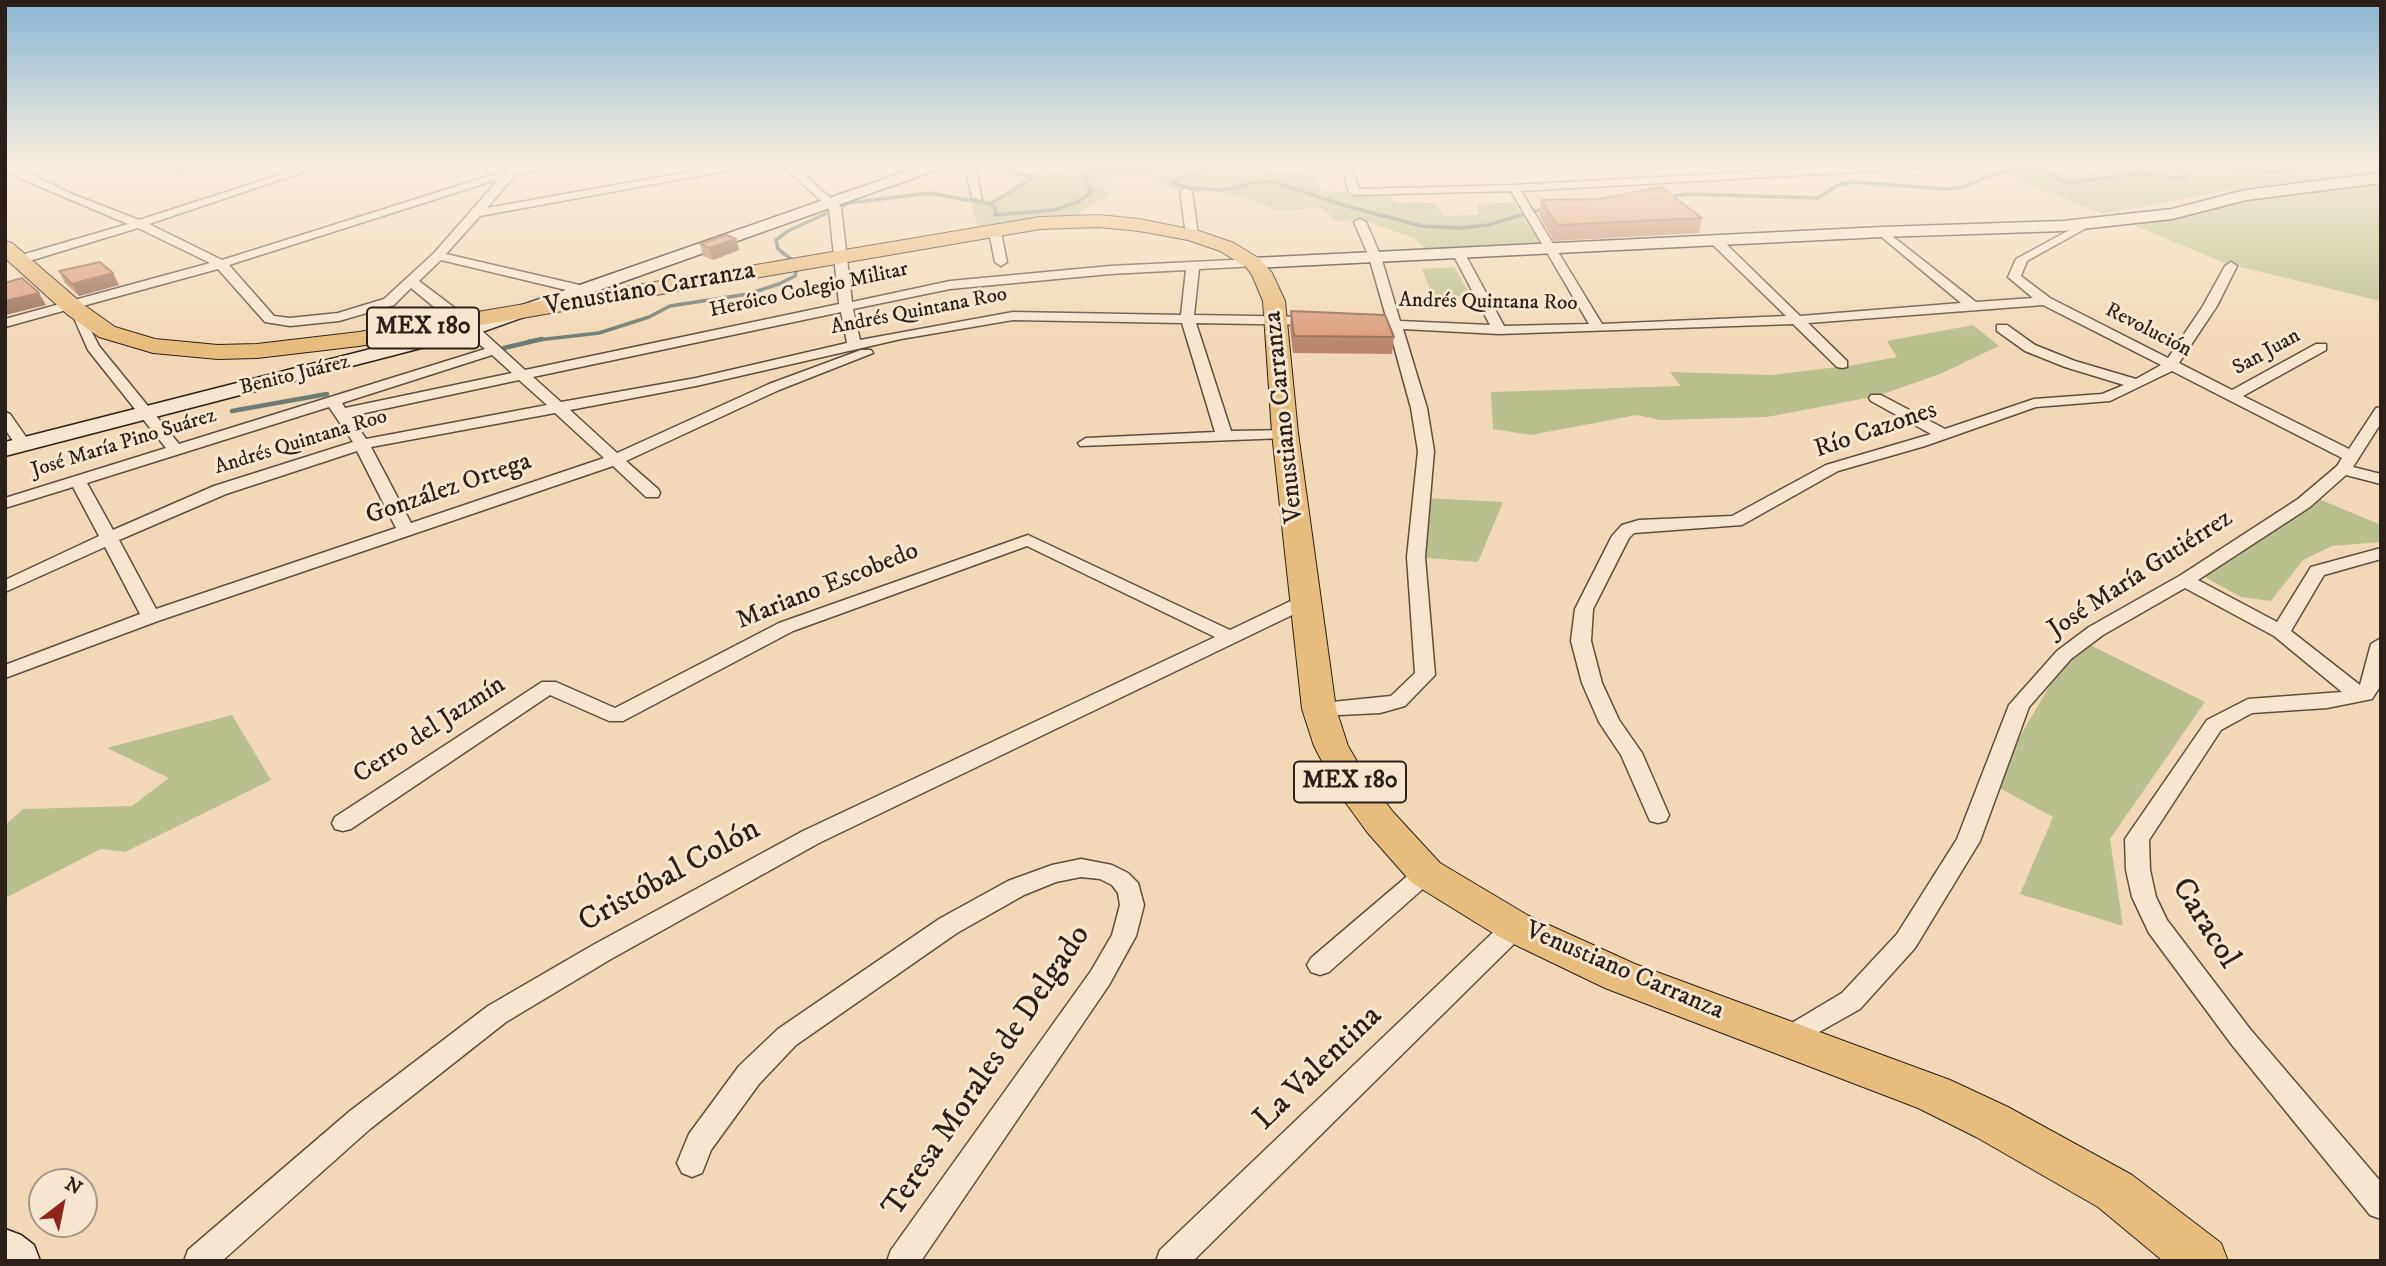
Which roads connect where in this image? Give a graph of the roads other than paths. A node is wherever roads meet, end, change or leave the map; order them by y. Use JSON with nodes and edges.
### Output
{"nodes":[{"id":1,"x":139,"y":224,"type":"joint"},
{"id":2,"x":343,"y":224,"type":"edge"},
{"id":3,"x":466,"y":224,"type":"edge"},
{"id":4,"x":789,"y":224,"type":"edge"},
{"id":5,"x":837,"y":224,"type":"edge"},
{"id":6,"x":1038,"y":224,"type":"edge"},
{"id":7,"x":1125,"y":224,"type":"edge"},
{"id":8,"x":1190,"y":224,"type":"edge"},
{"id":9,"x":1361,"y":224,"type":"edge"},
{"id":10,"x":1536,"y":224,"type":"edge"},
{"id":11,"x":2093,"y":224,"type":"edge"},
{"id":12,"x":2086,"y":225,"type":"junction"},
{"id":13,"x":1882,"y":232,"type":"junction"},
{"id":14,"x":1717,"y":242,"type":"junction"},
{"id":15,"x":1552,"y":249,"type":"junction"},
{"id":16,"x":1193,"y":250,"type":"junction"},
{"id":17,"x":14,"y":253,"type":"edge"},
{"id":18,"x":1459,"y":254,"type":"junction"},
{"id":19,"x":438,"y":256,"type":"junction"},
{"id":20,"x":842,"y":257,"type":"junction"},
{"id":21,"x":1376,"y":257,"type":"junction"},
{"id":22,"x":1253,"y":263,"type":"junction"},
{"id":23,"x":221,"y":264,"type":"junction"},
{"id":24,"x":2231,"y":266,"type":"dead end"},
{"id":25,"x":413,"y":283,"type":"junction"},
{"id":26,"x":427,"y":292,"type":"junction"},
{"id":27,"x":588,"y":295,"type":"junction"},
{"id":28,"x":2045,"y":301,"type":"junction"},
{"id":29,"x":389,"y":302,"type":"junction"},
{"id":30,"x":846,"y":305,"type":"junction"},
{"id":31,"x":1972,"y":305,"type":"junction"},
{"id":32,"x":73,"y":307,"type":"junction"},
{"id":33,"x":1187,"y":317,"type":"junction"},
{"id":34,"x":1275,"y":320,"type":"junction"},
{"id":35,"x":1794,"y":320,"type":"junction"},
{"id":36,"x":1327,"y":321,"type":"edge"},
{"id":37,"x":5,"y":323,"type":"edge"},
{"id":38,"x":1354,"y":323,"type":"edge"},
{"id":39,"x":1394,"y":324,"type":"junction"},
{"id":40,"x":468,"y":325,"type":"junction"},
{"id":41,"x":1598,"y":328,"type":"junction"},
{"id":42,"x":2003,"y":328,"type":"dead end"},
{"id":43,"x":1499,"y":330,"type":"junction"},
{"id":44,"x":901,"y":335,"type":"junction"},
{"id":45,"x":854,"y":346,"type":"junction"},
{"id":46,"x":2321,"y":347,"type":"dead end"},
{"id":47,"x":495,"y":351,"type":"junction"},
{"id":48,"x":1842,"y":364,"type":"dead end"},
{"id":49,"x":2170,"y":366,"type":"junction"},
{"id":50,"x":522,"y":376,"type":"junction"},
{"id":51,"x":2063,"y":383,"type":"dead end"},
{"id":52,"x":2138,"y":384,"type":"junction"},
{"id":53,"x":2232,"y":396,"type":"junction"},
{"id":54,"x":1876,"y":398,"type":"dead end"},
{"id":55,"x":2089,"y":399,"type":"junction"},
{"id":56,"x":337,"y":407,"type":"junction"},
{"id":57,"x":556,"y":408,"type":"junction"},
{"id":58,"x":2381,"y":411,"type":"edge"},
{"id":59,"x":147,"y":413,"type":"junction"},
{"id":60,"x":5,"y":417,"type":"edge"},
{"id":61,"x":1285,"y":433,"type":"junction"},
{"id":62,"x":1942,"y":433,"type":"junction"},
{"id":63,"x":1224,"y":435,"type":"junction"},
{"id":64,"x":1086,"y":443,"type":"dead end"},
{"id":65,"x":362,"y":444,"type":"junction"},
{"id":66,"x":14,"y":447,"type":"edge"},
{"id":67,"x":174,"y":449,"type":"junction"},
{"id":68,"x":615,"y":460,"type":"junction"},
{"id":69,"x":2347,"y":462,"type":"junction"},
{"id":70,"x":2381,"y":479,"type":"edge"},
{"id":71,"x":78,"y":481,"type":"junction"},
{"id":72,"x":652,"y":493,"type":"dead end"},
{"id":73,"x":5,"y":503,"type":"edge"},
{"id":74,"x":407,"y":532,"type":"junction"},
{"id":75,"x":108,"y":538,"type":"junction"},
{"id":76,"x":2381,"y":553,"type":"edge"},
{"id":77,"x":2184,"y":580,"type":"junction"},
{"id":78,"x":5,"y":587,"type":"edge"},
{"id":79,"x":1306,"y":601,"type":"junction"},
{"id":80,"x":151,"y":617,"type":"junction"},
{"id":81,"x":2281,"y":632,"type":"junction"},
{"id":82,"x":1228,"y":636,"type":"junction"},
{"id":83,"x":2381,"y":645,"type":"edge"},
{"id":84,"x":5,"y":672,"type":"edge"},
{"id":85,"x":549,"y":687,"type":"joint"},
{"id":86,"x":2359,"y":695,"type":"junction"},
{"id":87,"x":1319,"y":709,"type":"junction"},
{"id":88,"x":1658,"y":815,"type":"dead end"},
{"id":89,"x":343,"y":823,"type":"dead end"},
{"id":90,"x":1426,"y":873,"type":"junction"},
{"id":91,"x":1516,"y":927,"type":"junction"},
{"id":92,"x":1321,"y":965,"type":"dead end"},
{"id":93,"x":1789,"y":1038,"type":"junction"},
{"id":94,"x":692,"y":1163,"type":"dead end"},
{"id":95,"x":2381,"y":1205,"type":"edge"},
{"id":96,"x":5,"y":1251,"type":"edge"},
{"id":97,"x":18,"y":1261,"type":"edge"},
{"id":98,"x":199,"y":1261,"type":"edge"},
{"id":99,"x":902,"y":1261,"type":"edge"},
{"id":100,"x":1171,"y":1261,"type":"edge"},
{"id":101,"x":2203,"y":1261,"type":"edge"}],
"edges":[{"from":1,"to":17,"type":"street"},
{"from":1,"to":23,"type":"street"},
{"from":2,"to":23,"type":"street"},
{"from":3,"to":19,"type":"street"},
{"from":4,"to":27,"type":"street"},
{"from":5,"to":20,"type":"street"},
{"from":6,"to":20,"type":"main road","name":"Venustiano Carranza","number":"MEX 180"},
{"from":7,"to":16,"type":"main road","name":"Venustiano Carranza","number":"MEX 180"},
{"from":8,"to":16,"type":"street"},
{"from":9,"to":21,"type":"street"},
{"from":10,"to":15,"type":"street"},
{"from":11,"to":12,"type":"street"},
{"from":12,"to":13,"type":"street"},
{"from":12,"to":28,"type":"street","name":"Revolución"},
{"from":13,"to":14,"type":"street"},
{"from":13,"to":31,"type":"street"},
{"from":14,"to":15,"type":"street"},
{"from":14,"to":35,"type":"street"},
{"from":15,"to":18,"type":"street"},
{"from":15,"to":41,"type":"street"},
{"from":16,"to":22,"type":"main road","name":"Venustiano Carranza","number":"MEX 180"},
{"from":16,"to":30,"type":"street","name":"Heróico Colegio Militar"},
{"from":16,"to":33,"type":"street"},
{"from":17,"to":32,"type":"main road","number":"MEX 180"},
{"from":18,"to":21,"type":"street"},
{"from":18,"to":43,"type":"street"},
{"from":19,"to":25,"type":"street"},
{"from":19,"to":27,"type":"street"},
{"from":20,"to":27,"type":"main road","name":"Venustiano Carranza","number":"MEX 180"},
{"from":20,"to":30,"type":"street"},
{"from":21,"to":22,"type":"street"},
{"from":21,"to":39,"type":"street"},
{"from":22,"to":34,"type":"main road","name":"Venustiano Carranza","number":"MEX 180"},
{"from":23,"to":29,"type":"street"},
{"from":23,"to":32,"type":"street"},
{"from":24,"to":49,"type":"street","name":"Río Cazones"},
{"from":25,"to":26,"type":"street"},
{"from":25,"to":29,"type":"street"},
{"from":26,"to":29,"type":"street"},
{"from":26,"to":40,"type":"street"},
{"from":27,"to":40,"type":"main road","name":"Venustiano Carranza","number":"MEX 180"},
{"from":28,"to":31,"type":"street","name":"Andrés Quintana Roo"},
{"from":28,"to":49,"type":"street","name":"Revolución"},
{"from":30,"to":45,"type":"street"},
{"from":30,"to":50,"type":"street","name":"Heróico Colegio Militar"},
{"from":31,"to":35,"type":"street","name":"Andrés Quintana Roo"},
{"from":32,"to":37,"type":"street"},
{"from":32,"to":40,"type":"main road","name":"Venustiano Carranza","number":"MEX 180"},
{"from":32,"to":59,"type":"street"},
{"from":33,"to":34,"type":"street","name":"Andrés Quintana Roo"},
{"from":33,"to":44,"type":"street","name":"Andrés Quintana Roo"},
{"from":33,"to":63,"type":"street"},
{"from":34,"to":36,"type":"street","name":"Andrés Quintana Roo"},
{"from":34,"to":61,"type":"main road","name":"Venustiano Carranza","number":"MEX 180"},
{"from":35,"to":41,"type":"street","name":"Andrés Quintana Roo"},
{"from":35,"to":48,"type":"street"},
{"from":38,"to":39,"type":"street","name":"Andrés Quintana Roo"},
{"from":39,"to":43,"type":"street","name":"Andrés Quintana Roo"},
{"from":39,"to":87,"type":"street"},
{"from":40,"to":47,"type":"street"},
{"from":40,"to":59,"type":"street","name":"Benito Juárez"},
{"from":41,"to":43,"type":"street","name":"Andrés Quintana Roo"},
{"from":42,"to":52,"type":"street"},
{"from":44,"to":45,"type":"street","name":"Andrés Quintana Roo"},
{"from":44,"to":68,"type":"street","name":"González Ortega"},
{"from":45,"to":57,"type":"street","name":"Andrés Quintana Roo"},
{"from":46,"to":53,"type":"street","name":"San Juan"},
{"from":47,"to":50,"type":"street"},
{"from":47,"to":56,"type":"street","name":"José María Pino Suárez"},
{"from":49,"to":52,"type":"street","name":"Río Cazones"},
{"from":49,"to":53,"type":"street","name":"Revolución"},
{"from":50,"to":56,"type":"street","name":"Heróico Colegio Militar"},
{"from":50,"to":57,"type":"street"},
{"from":51,"to":55,"type":"street"},
{"from":52,"to":55,"type":"street","name":"Río Cazones"},
{"from":53,"to":69,"type":"street","name":"Revolución"},
{"from":54,"to":62,"type":"street"},
{"from":55,"to":62,"type":"street","name":"Río Cazones"},
{"from":56,"to":65,"type":"street"},
{"from":56,"to":67,"type":"street","name":"José María Pino Suárez"},
{"from":57,"to":65,"type":"street","name":"Andrés Quintana Roo"},
{"from":57,"to":68,"type":"street"},
{"from":58,"to":69,"type":"street","name":"José María Gutiérrez"},
{"from":59,"to":66,"type":"street","name":"Benito Juárez"},
{"from":59,"to":67,"type":"street"},
{"from":60,"to":66,"type":"street"},
{"from":61,"to":63,"type":"street"},
{"from":61,"to":79,"type":"main road","name":"Venustiano Carranza","number":"MEX 180"},
{"from":62,"to":88,"type":"street","name":"Río Cazones"},
{"from":63,"to":64,"type":"street"},
{"from":65,"to":74,"type":"street"},
{"from":65,"to":75,"type":"street","name":"Andrés Quintana Roo"},
{"from":67,"to":71,"type":"street","name":"José María Pino Suárez"},
{"from":68,"to":72,"type":"street"},
{"from":68,"to":74,"type":"street","name":"González Ortega"},
{"from":69,"to":70,"type":"street","name":"Revolución"},
{"from":69,"to":77,"type":"street","name":"José María Gutiérrez"},
{"from":71,"to":73,"type":"street","name":"José María Pino Suárez"},
{"from":71,"to":75,"type":"street"},
{"from":74,"to":80,"type":"street","name":"González Ortega"},
{"from":75,"to":78,"type":"street","name":"Andrés Quintana Roo"},
{"from":75,"to":80,"type":"street"},
{"from":76,"to":81,"type":"street"},
{"from":77,"to":81,"type":"street"},
{"from":77,"to":93,"type":"street","name":"José María Gutiérrez"},
{"from":79,"to":82,"type":"street","name":"Cristóbal Colón"},
{"from":79,"to":87,"type":"main road","name":"Venustiano Carranza","number":"MEX 180"},
{"from":80,"to":84,"type":"street","name":"González Ortega"},
{"from":81,"to":86,"type":"street"},
{"from":82,"to":85,"type":"street","name":"Mariano Escobedo"},
{"from":82,"to":98,"type":"street","name":"Cristóbal Colón"},
{"from":83,"to":86,"type":"street"},
{"from":85,"to":89,"type":"street","name":"Cerro del Jazmín"},
{"from":86,"to":95,"type":"street","name":"Caracol"},
{"from":87,"to":90,"type":"main road","name":"Venustiano Carranza","number":"MEX 180"},
{"from":90,"to":91,"type":"main road","name":"Venustiano Carranza","number":"MEX 180"},
{"from":90,"to":92,"type":"street"},
{"from":91,"to":93,"type":"main road","name":"Venustiano Carranza","number":"MEX 180"},
{"from":91,"to":100,"type":"street","name":"La Valentina"},
{"from":93,"to":101,"type":"main road","name":"Venustiano Carranza","number":"MEX 180"},
{"from":94,"to":99,"type":"street","name":"Teresa Morales de Delgado"},
{"from":96,"to":97,"type":"street"}]}
